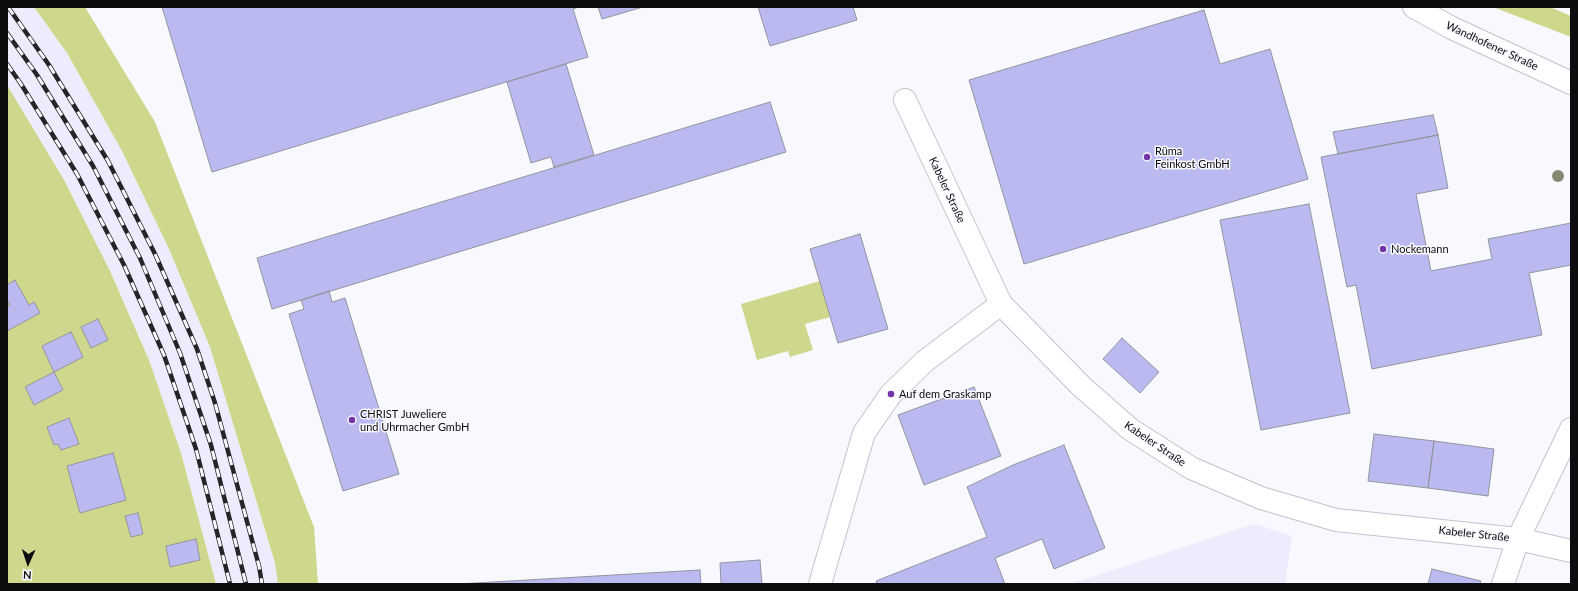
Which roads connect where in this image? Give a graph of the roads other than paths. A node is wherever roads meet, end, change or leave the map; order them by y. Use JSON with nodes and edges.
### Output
{"nodes":[{"id":1,"x":1414,"y":7,"type":"edge"},
{"id":2,"x":1571,"y":83,"type":"edge"},
{"id":3,"x":905,"y":100,"type":"dead end"},
{"id":4,"x":1001,"y":304,"type":"junction"},
{"id":5,"x":1571,"y":429,"type":"edge"},
{"id":6,"x":1518,"y":538,"type":"junction"},
{"id":7,"x":1571,"y":551,"type":"edge"},
{"id":8,"x":820,"y":584,"type":"edge"},
{"id":9,"x":1503,"y":584,"type":"edge"}],
"edges":[{"from":1,"to":2,"type":"street","name":"Wandhofener Straße"},
{"from":3,"to":4,"type":"street","name":"Kabeler Straße"},
{"from":4,"to":6,"type":"street","name":"Kabeler Straße"},
{"from":4,"to":8,"type":"street"},
{"from":5,"to":6,"type":"street"},
{"from":6,"to":7,"type":"street","name":"Kabeler Straße"},
{"from":6,"to":9,"type":"street"}]}
